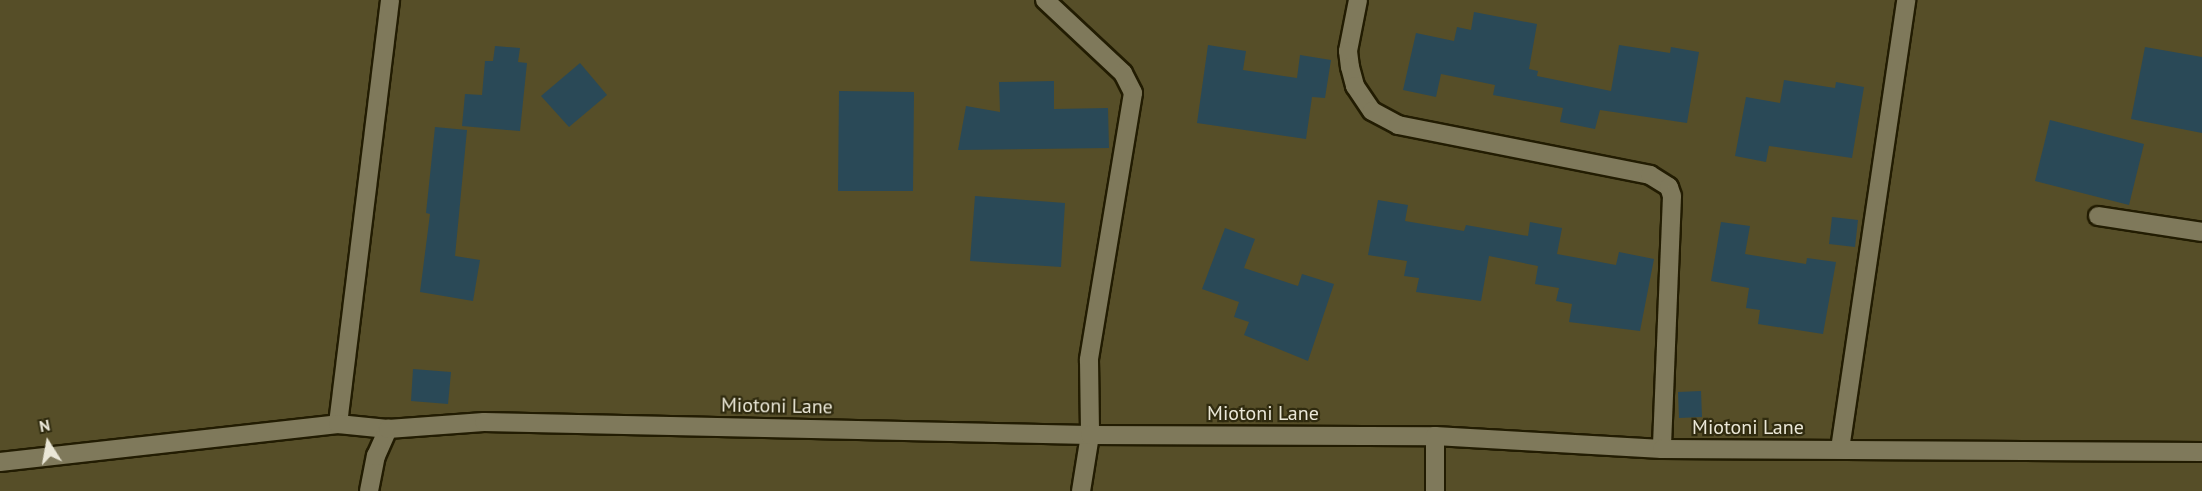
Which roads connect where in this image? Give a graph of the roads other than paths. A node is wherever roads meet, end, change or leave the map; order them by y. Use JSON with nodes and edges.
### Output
{"nodes":[{"id":1,"x":390,"y":0,"type":"edge"},
{"id":2,"x":1045,"y":0,"type":"edge"},
{"id":3,"x":1358,"y":0,"type":"edge"},
{"id":4,"x":1906,"y":0,"type":"edge"},
{"id":5,"x":2098,"y":216,"type":"dead end"},
{"id":6,"x":2202,"y":232,"type":"edge"},
{"id":7,"x":338,"y":424,"type":"junction"},
{"id":8,"x":388,"y":429,"type":"junction"},
{"id":9,"x":1090,"y":435,"type":"junction"},
{"id":10,"x":1435,"y":436,"type":"junction"},
{"id":11,"x":1662,"y":449,"type":"junction"},
{"id":12,"x":1840,"y":449,"type":"junction"},
{"id":13,"x":2202,"y":452,"type":"edge"},
{"id":14,"x":0,"y":462,"type":"edge"},
{"id":15,"x":369,"y":491,"type":"edge"},
{"id":16,"x":1081,"y":491,"type":"edge"},
{"id":17,"x":1435,"y":491,"type":"edge"}],
"edges":[{"from":1,"to":7,"type":"street"},
{"from":2,"to":9,"type":"street"},
{"from":3,"to":11,"type":"street"},
{"from":4,"to":12,"type":"street"},
{"from":5,"to":6,"type":"street"},
{"from":7,"to":8,"type":"street","name":"Miotoni Lane"},
{"from":7,"to":14,"type":"street","name":"Miotoni Lane"},
{"from":8,"to":9,"type":"street","name":"Miotoni Lane"},
{"from":8,"to":15,"type":"street"},
{"from":9,"to":10,"type":"street","name":"Miotoni Lane"},
{"from":9,"to":16,"type":"street"},
{"from":10,"to":11,"type":"street","name":"Miotoni Lane"},
{"from":10,"to":17,"type":"street"},
{"from":11,"to":12,"type":"street","name":"Miotoni Lane"},
{"from":12,"to":13,"type":"street","name":"Miotoni Lane"}]}
